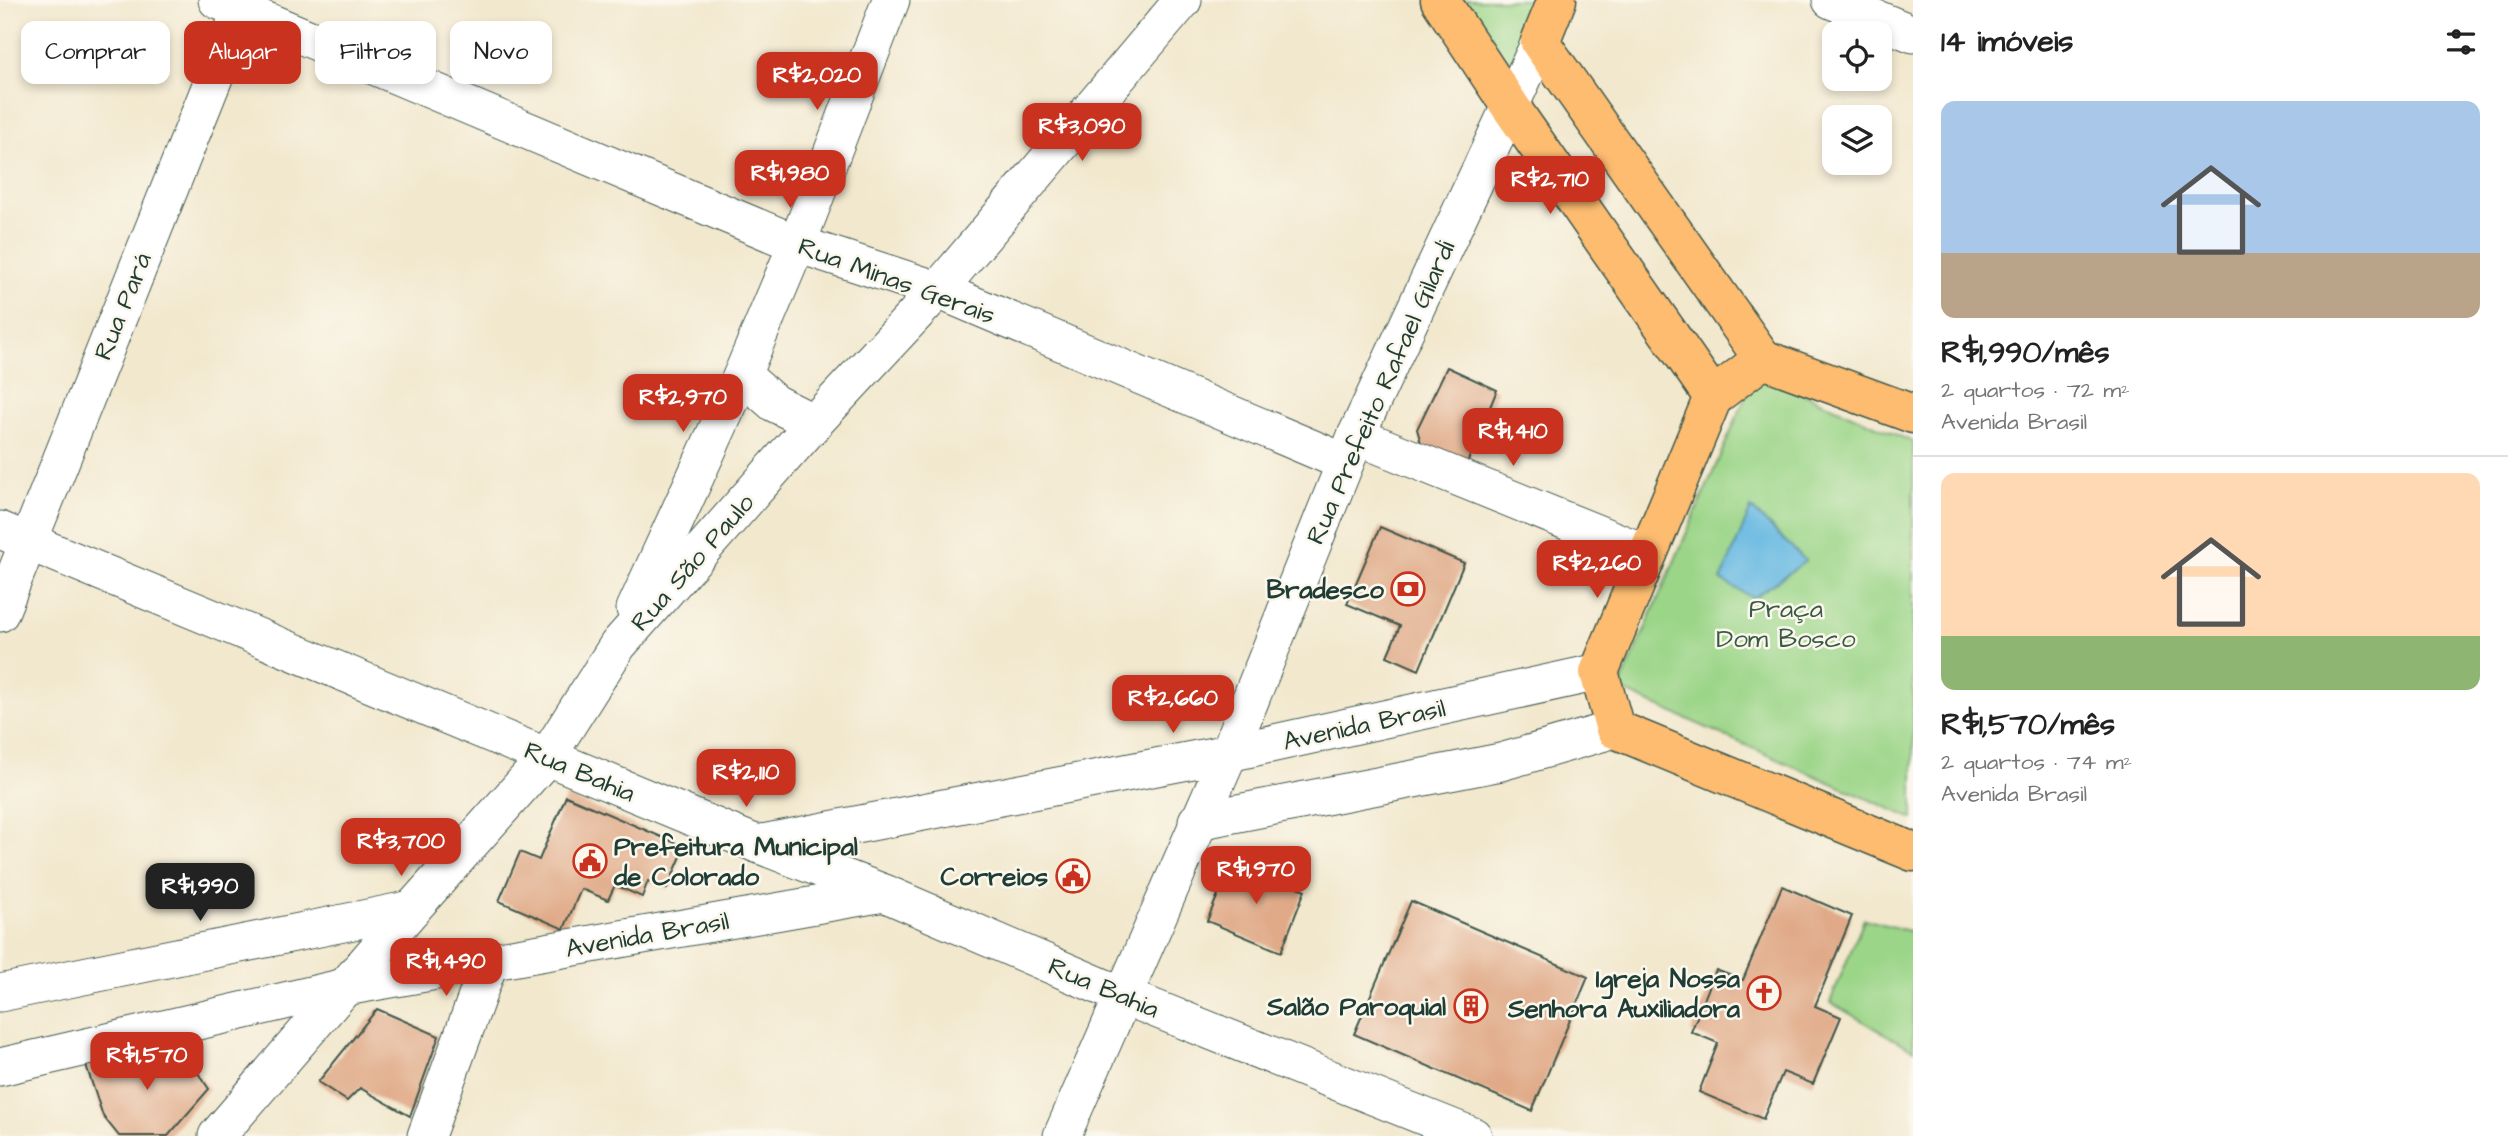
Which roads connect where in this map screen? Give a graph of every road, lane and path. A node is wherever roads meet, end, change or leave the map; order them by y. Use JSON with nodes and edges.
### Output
{"nodes":[{"id":1,"x":891,"y":0,"type":"edge"},
{"id":2,"x":1183,"y":0,"type":"edge"},
{"id":3,"x":1440,"y":0,"type":"edge"},
{"id":4,"x":1557,"y":0,"type":"edge"},
{"id":5,"x":1831,"y":0,"type":"edge"},
{"id":6,"x":234,"y":3,"type":"edge"},
{"id":7,"x":1913,"y":34,"type":"edge"},
{"id":8,"x":1540,"y":42,"type":"junction"},
{"id":9,"x":1510,"y":106,"type":"junction"},
{"id":10,"x":797,"y":244,"type":"junction"},
{"id":11,"x":937,"y":290,"type":"junction"},
{"id":12,"x":1763,"y":359,"type":"junction"},
{"id":13,"x":742,"y":375,"type":"junction"},
{"id":14,"x":1713,"y":397,"type":"junction"},
{"id":15,"x":1911,"y":407,"type":"edge"},
{"id":16,"x":814,"y":423,"type":"junction"},
{"id":17,"x":1350,"y":449,"type":"junction"},
{"id":18,"x":14,"y":536,"type":"edge"},
{"id":19,"x":1648,"y":554,"type":"junction"},
{"id":20,"x":0,"y":613,"type":"edge"},
{"id":21,"x":618,"y":645,"type":"junction"},
{"id":22,"x":1599,"y":672,"type":"junction"},
{"id":23,"x":1615,"y":729,"type":"junction"},
{"id":24,"x":1228,"y":753,"type":"junction"},
{"id":25,"x":547,"y":757,"type":"junction"},
{"id":26,"x":1197,"y":821,"type":"junction"},
{"id":27,"x":757,"y":844,"type":"junction"},
{"id":28,"x":1913,"y":852,"type":"edge"},
{"id":29,"x":884,"y":893,"type":"junction"},
{"id":30,"x":412,"y":909,"type":"junction"},
{"id":31,"x":490,"y":961,"type":"junction"},
{"id":32,"x":345,"y":987,"type":"junction"},
{"id":33,"x":0,"y":993,"type":"edge"},
{"id":34,"x":1121,"y":995,"type":"junction"},
{"id":35,"x":0,"y":1067,"type":"edge"},
{"id":36,"x":217,"y":1136,"type":"edge"},
{"id":37,"x":426,"y":1136,"type":"edge"},
{"id":38,"x":1062,"y":1136,"type":"edge"},
{"id":39,"x":1473,"y":1136,"type":"edge"}],
"edges":[{"from":1,"to":10,"type":"street"},
{"from":2,"to":11,"type":"street","name":"Rua São Paulo"},
{"from":3,"to":9,"type":"main road"},
{"from":4,"to":8,"type":"main road","name":"Rua Prefeito Rafael Gilardi"},
{"from":5,"to":7,"type":"street"},
{"from":6,"to":10,"type":"street","name":"Rua Minas Gerais"},
{"from":6,"to":18,"type":"street","name":"Rua Pará"},
{"from":8,"to":9,"type":"street","name":"Rua Prefeito Rafael Gilardi"},
{"from":8,"to":12,"type":"main road"},
{"from":9,"to":14,"type":"main road"},
{"from":9,"to":17,"type":"street","name":"Rua Prefeito Rafael Gilardi"},
{"from":10,"to":11,"type":"street","name":"Rua Minas Gerais"},
{"from":10,"to":13,"type":"street"},
{"from":11,"to":16,"type":"street","name":"Rua São Paulo"},
{"from":11,"to":17,"type":"street","name":"Rua Minas Gerais"},
{"from":12,"to":14,"type":"main road"},
{"from":12,"to":15,"type":"main road"},
{"from":13,"to":16,"type":"street"},
{"from":13,"to":21,"type":"street"},
{"from":14,"to":19,"type":"main road"},
{"from":16,"to":21,"type":"street","name":"Rua São Paulo"},
{"from":17,"to":19,"type":"street","name":"Rua Minas Gerais"},
{"from":17,"to":24,"type":"street","name":"Rua Prefeito Rafael Gilardi"},
{"from":18,"to":20,"type":"street","name":"Rua Pará"},
{"from":18,"to":25,"type":"street","name":"Rua Bahia"},
{"from":19,"to":22,"type":"main road"},
{"from":21,"to":25,"type":"street","name":"Rua São Paulo"},
{"from":22,"to":23,"type":"main road"},
{"from":22,"to":24,"type":"street","name":"Avenida Brasil"},
{"from":23,"to":26,"type":"street"},
{"from":23,"to":28,"type":"main road"},
{"from":24,"to":26,"type":"street","name":"Rua Prefeito Rafael Gilardi"},
{"from":24,"to":27,"type":"street","name":"Avenida Brasil"},
{"from":25,"to":27,"type":"street","name":"Rua Bahia"},
{"from":25,"to":30,"type":"street","name":"Rua São Paulo"},
{"from":26,"to":34,"type":"street","name":"Rua Prefeito Rafael Gilardi"},
{"from":27,"to":29,"type":"street","name":"Rua Bahia"},
{"from":29,"to":31,"type":"street","name":"Avenida Brasil"},
{"from":29,"to":34,"type":"street","name":"Rua Bahia"},
{"from":30,"to":32,"type":"street","name":"Rua São Paulo"},
{"from":30,"to":33,"type":"street"},
{"from":31,"to":32,"type":"street","name":"Avenida Brasil"},
{"from":31,"to":37,"type":"street"},
{"from":32,"to":35,"type":"street","name":"Avenida Brasil"},
{"from":32,"to":36,"type":"street","name":"Rua São Paulo"},
{"from":34,"to":38,"type":"street","name":"Rua Prefeito Rafael Gilardi"},
{"from":34,"to":39,"type":"street","name":"Rua Bahia"}]}
